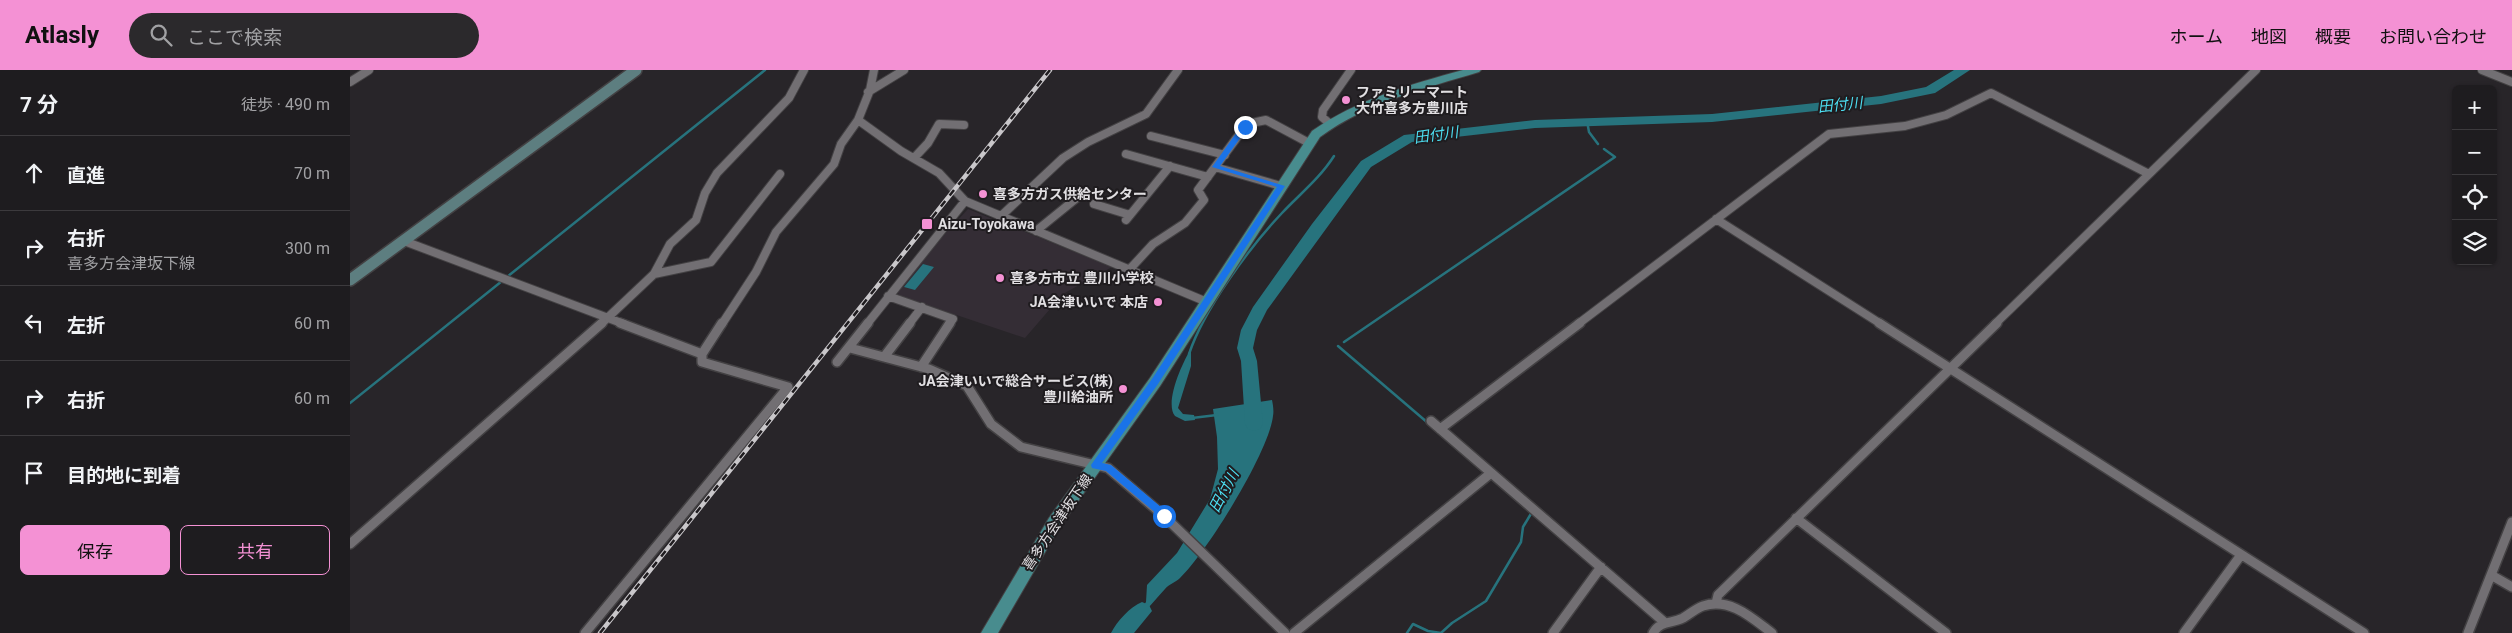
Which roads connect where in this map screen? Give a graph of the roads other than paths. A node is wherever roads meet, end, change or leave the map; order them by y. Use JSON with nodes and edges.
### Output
{"nodes":[{"id":1,"x":369,"y":70,"type":"edge"},
{"id":2,"x":636,"y":70,"type":"edge"},
{"id":3,"x":804,"y":70,"type":"edge"},
{"id":4,"x":874,"y":70,"type":"edge"},
{"id":5,"x":904,"y":70,"type":"edge"},
{"id":6,"x":1178,"y":70,"type":"edge"},
{"id":7,"x":1351,"y":70,"type":"edge"},
{"id":8,"x":1475,"y":70,"type":"edge"},
{"id":9,"x":2256,"y":70,"type":"edge"},
{"id":10,"x":2482,"y":70,"type":"edge"},
{"id":11,"x":350,"y":82,"type":"edge"},
{"id":12,"x":2512,"y":82,"type":"edge"},
{"id":13,"x":868,"y":92,"type":"junction"},
{"id":14,"x":858,"y":120,"type":"junction"},
{"id":15,"x":1329,"y":123,"type":"junction"},
{"id":16,"x":964,"y":125,"type":"dead end"},
{"id":17,"x":1150,"y":136,"type":"dead end"},
{"id":18,"x":1309,"y":143,"type":"junction"},
{"id":19,"x":1126,"y":154,"type":"dead end"},
{"id":20,"x":1225,"y":154,"type":"junction"},
{"id":21,"x":914,"y":158,"type":"junction"},
{"id":22,"x":1170,"y":166,"type":"junction"},
{"id":23,"x":1215,"y":167,"type":"junction"},
{"id":24,"x":780,"y":174,"type":"dead end"},
{"id":25,"x":2149,"y":174,"type":"junction"},
{"id":26,"x":1208,"y":177,"type":"junction"},
{"id":27,"x":1281,"y":186,"type":"junction"},
{"id":28,"x":1078,"y":197,"type":"dead end"},
{"id":29,"x":964,"y":201,"type":"junction"},
{"id":30,"x":1094,"y":204,"type":"dead end"},
{"id":31,"x":1000,"y":217,"type":"junction"},
{"id":32,"x":1716,"y":219,"type":"junction"},
{"id":33,"x":1036,"y":231,"type":"junction"},
{"id":34,"x":404,"y":240,"type":"junction"},
{"id":35,"x":1129,"y":270,"type":"junction"},
{"id":36,"x":654,"y":274,"type":"junction"},
{"id":37,"x":350,"y":280,"type":"edge"},
{"id":38,"x":888,"y":296,"type":"junction"},
{"id":39,"x":1207,"y":302,"type":"junction"},
{"id":40,"x":922,"y":307,"type":"junction"},
{"id":41,"x":608,"y":318,"type":"junction"},
{"id":42,"x":850,"y":348,"type":"junction"},
{"id":43,"x":702,"y":354,"type":"junction"},
{"id":44,"x":884,"y":357,"type":"junction"},
{"id":45,"x":837,"y":362,"type":"dead end"},
{"id":46,"x":921,"y":367,"type":"junction"},
{"id":47,"x":1949,"y":368,"type":"junction"},
{"id":48,"x":1431,"y":421,"type":"dead end"},
{"id":49,"x":1440,"y":429,"type":"junction"},
{"id":50,"x":1096,"y":465,"type":"junction"},
{"id":51,"x":1491,"y":473,"type":"junction"},
{"id":52,"x":1796,"y":518,"type":"junction"},
{"id":53,"x":2511,"y":527,"type":"edge"},
{"id":54,"x":350,"y":544,"type":"edge"},
{"id":55,"x":2241,"y":555,"type":"junction"},
{"id":56,"x":1601,"y":567,"type":"junction"},
{"id":57,"x":2491,"y":575,"type":"junction"},
{"id":58,"x":2512,"y":586,"type":"edge"},
{"id":59,"x":1716,"y":603,"type":"junction"},
{"id":60,"x":1663,"y":621,"type":"junction"},
{"id":61,"x":585,"y":633,"type":"edge"},
{"id":62,"x":989,"y":633,"type":"edge"},
{"id":63,"x":1285,"y":633,"type":"edge"},
{"id":64,"x":1294,"y":633,"type":"edge"},
{"id":65,"x":1552,"y":633,"type":"edge"},
{"id":66,"x":1653,"y":633,"type":"edge"},
{"id":67,"x":1772,"y":633,"type":"edge"},
{"id":68,"x":1946,"y":633,"type":"edge"},
{"id":69,"x":2184,"y":633,"type":"edge"},
{"id":70,"x":2364,"y":633,"type":"edge"},
{"id":71,"x":2468,"y":633,"type":"edge"}],
"edges":[{"from":1,"to":11,"type":"street"},
{"from":2,"to":34,"type":"street"},
{"from":3,"to":36,"type":"street"},
{"from":4,"to":13,"type":"street"},
{"from":5,"to":13,"type":"street"},
{"from":6,"to":31,"type":"street"},
{"from":7,"to":15,"type":"street"},
{"from":8,"to":15,"type":"main road","name":"喜多方会津坂下線"},
{"from":9,"to":25,"type":"street"},
{"from":10,"to":12,"type":"street"},
{"from":13,"to":14,"type":"street"},
{"from":14,"to":21,"type":"street"},
{"from":14,"to":43,"type":"street"},
{"from":15,"to":18,"type":"main road","name":"喜多方会津坂下線"},
{"from":16,"to":21,"type":"street"},
{"from":17,"to":20,"type":"street"},
{"from":18,"to":20,"type":"street"},
{"from":18,"to":27,"type":"main road","name":"喜多方会津坂下線"},
{"from":19,"to":22,"type":"street"},
{"from":20,"to":23,"type":"street"},
{"from":21,"to":29,"type":"street"},
{"from":22,"to":26,"type":"street"},
{"from":22,"to":30,"type":"street"},
{"from":23,"to":26,"type":"street"},
{"from":23,"to":27,"type":"street"},
{"from":24,"to":36,"type":"street"},
{"from":25,"to":32,"type":"street"},
{"from":25,"to":47,"type":"street"},
{"from":26,"to":35,"type":"street"},
{"from":27,"to":39,"type":"main road","name":"喜多方会津坂下線"},
{"from":28,"to":33,"type":"street"},
{"from":29,"to":31,"type":"street"},
{"from":29,"to":38,"type":"street"},
{"from":31,"to":33,"type":"street"},
{"from":32,"to":47,"type":"street"},
{"from":32,"to":49,"type":"street"},
{"from":33,"to":35,"type":"street"},
{"from":34,"to":37,"type":"street"},
{"from":34,"to":41,"type":"street"},
{"from":35,"to":39,"type":"street"},
{"from":36,"to":41,"type":"street"},
{"from":38,"to":40,"type":"street"},
{"from":38,"to":42,"type":"street"},
{"from":39,"to":50,"type":"main road","name":"喜多方会津坂下線"},
{"from":40,"to":44,"type":"street"},
{"from":40,"to":46,"type":"street"},
{"from":41,"to":43,"type":"street"},
{"from":41,"to":54,"type":"street"},
{"from":42,"to":44,"type":"street"},
{"from":42,"to":45,"type":"street"},
{"from":43,"to":61,"type":"street"},
{"from":44,"to":46,"type":"street"},
{"from":46,"to":50,"type":"street"},
{"from":47,"to":52,"type":"street"},
{"from":47,"to":55,"type":"street"},
{"from":48,"to":49,"type":"street"},
{"from":49,"to":51,"type":"street"},
{"from":50,"to":62,"type":"main road","name":"喜多方会津坂下線"},
{"from":50,"to":63,"type":"street"},
{"from":51,"to":56,"type":"street"},
{"from":51,"to":64,"type":"street"},
{"from":52,"to":59,"type":"street"},
{"from":52,"to":68,"type":"street"},
{"from":53,"to":57,"type":"street"},
{"from":55,"to":69,"type":"street"},
{"from":55,"to":70,"type":"street"},
{"from":56,"to":60,"type":"street"},
{"from":56,"to":65,"type":"street"},
{"from":57,"to":58,"type":"street"},
{"from":57,"to":71,"type":"street"},
{"from":59,"to":60,"type":"street"},
{"from":59,"to":67,"type":"street"},
{"from":60,"to":66,"type":"street"}]}
